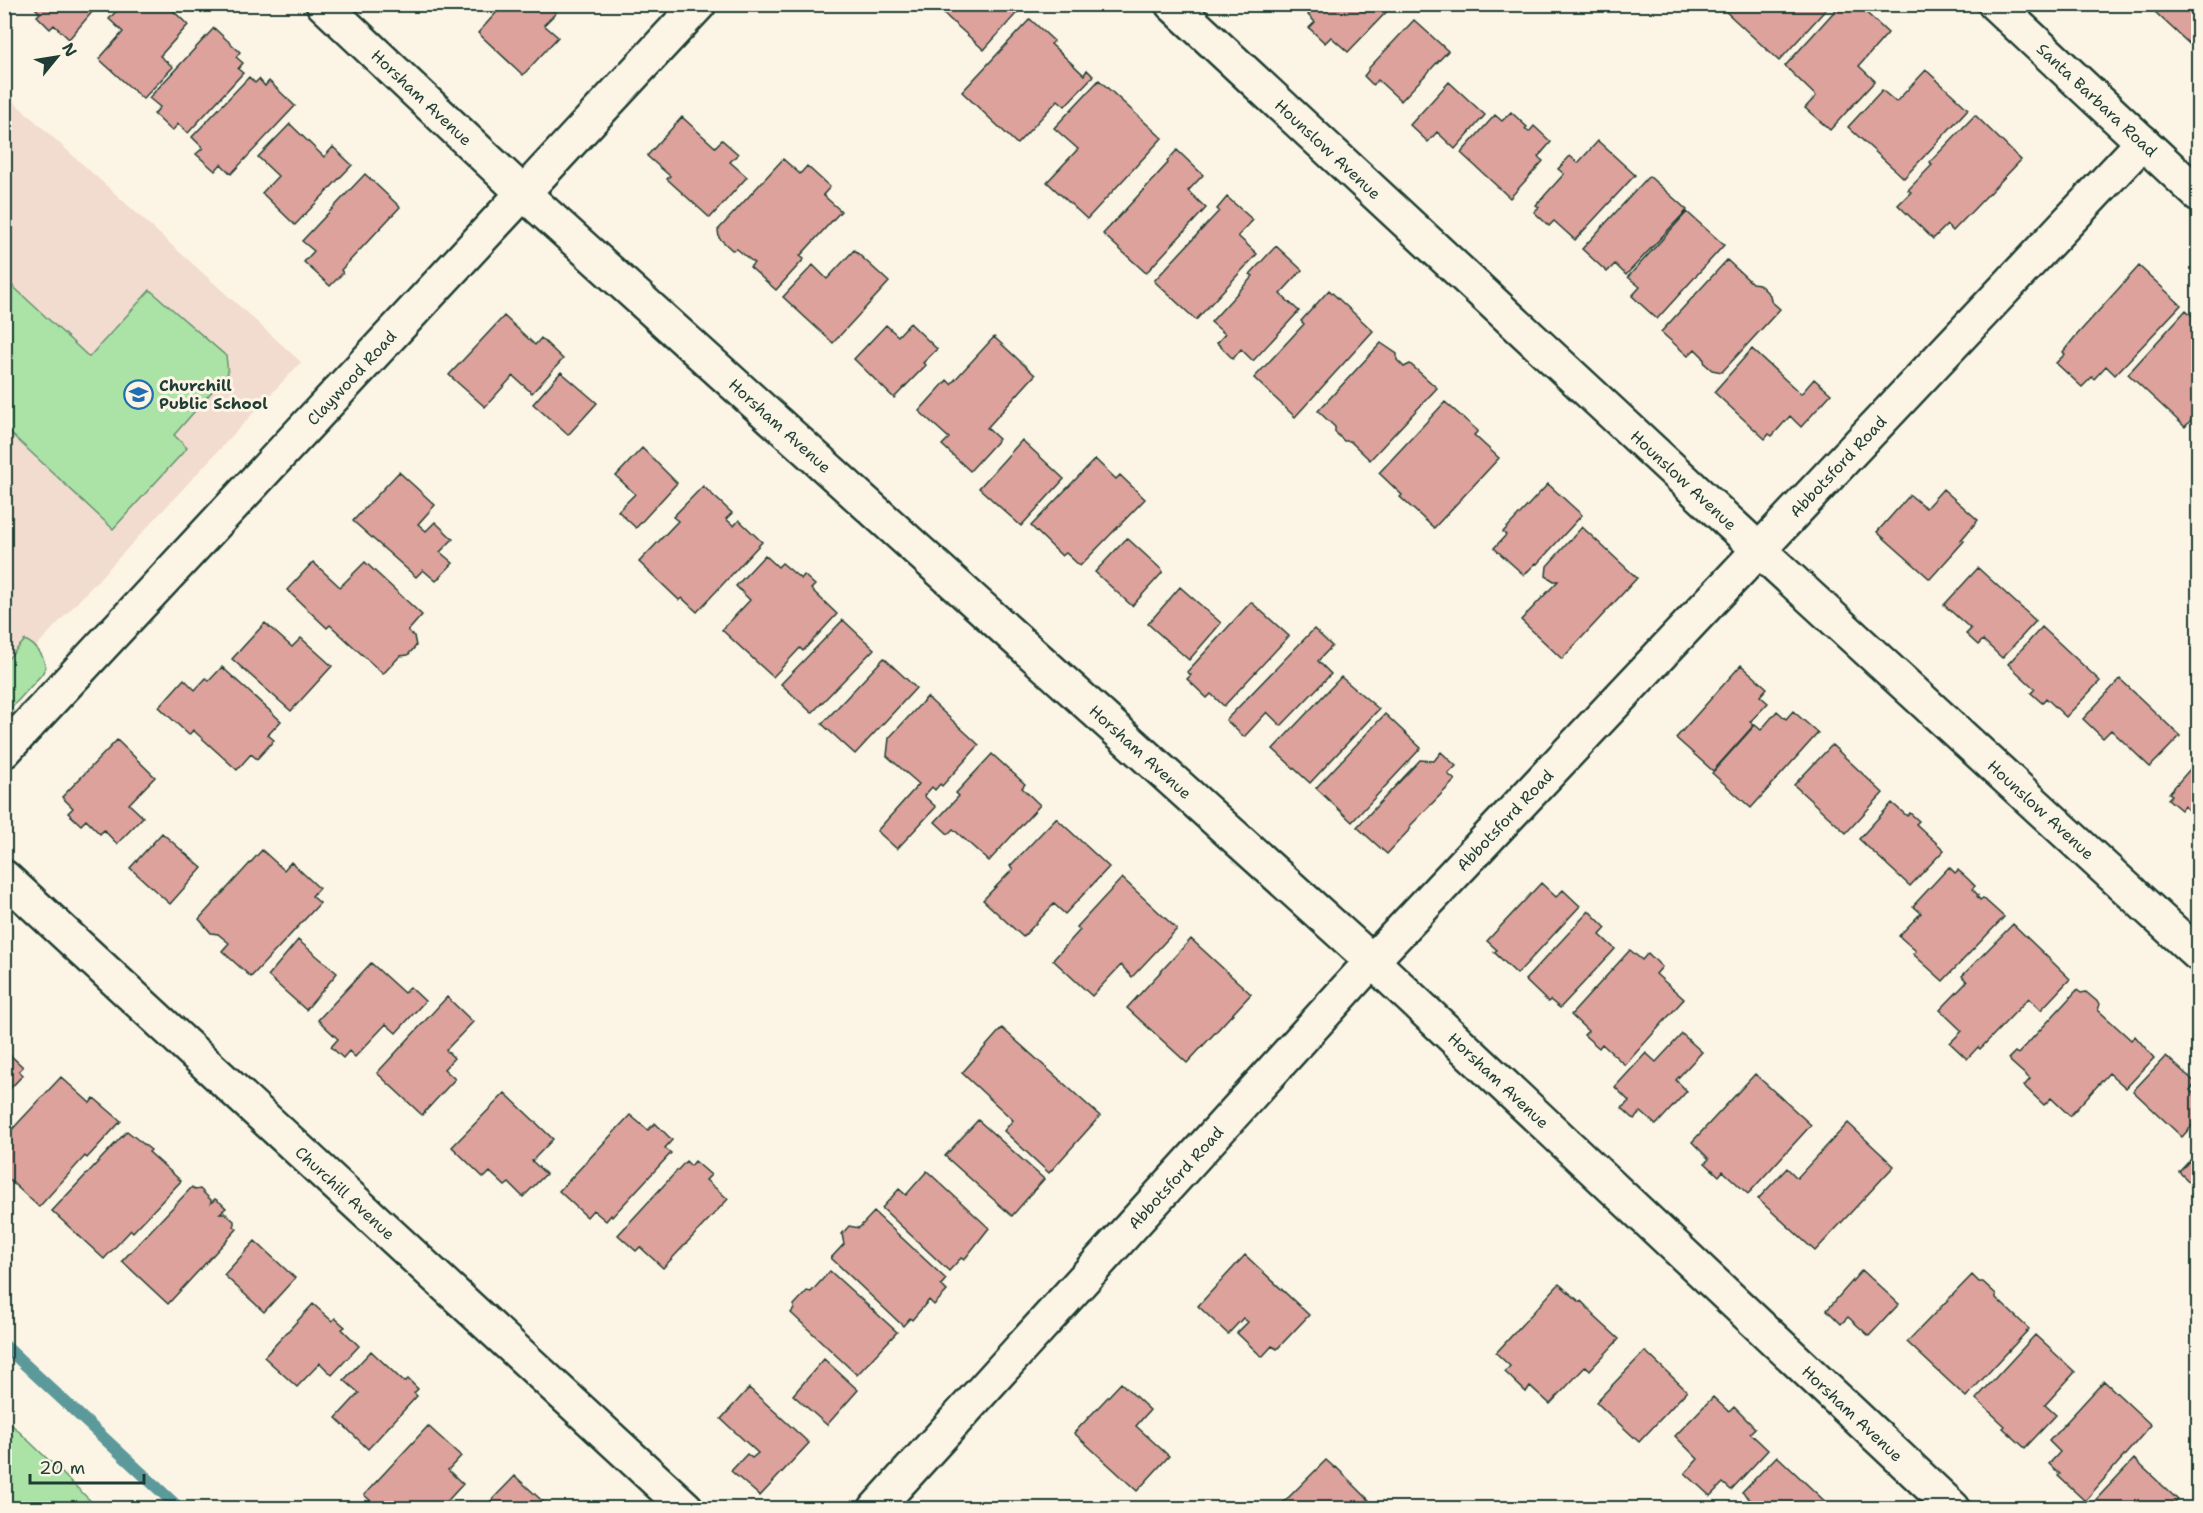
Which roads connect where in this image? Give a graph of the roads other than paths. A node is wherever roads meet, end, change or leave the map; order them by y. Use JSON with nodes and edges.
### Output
{"nodes":[{"id":1,"x":323,"y":4,"type":"edge"},
{"id":2,"x":699,"y":4,"type":"edge"},
{"id":3,"x":1172,"y":4,"type":"edge"},
{"id":4,"x":1995,"y":4,"type":"edge"},
{"id":5,"x":2143,"y":142,"type":"junction"},
{"id":6,"x":524,"y":194,"type":"junction"},
{"id":7,"x":2199,"y":194,"type":"edge"},
{"id":8,"x":1758,"y":549,"type":"junction"},
{"id":9,"x":4,"y":751,"type":"edge"},
{"id":10,"x":4,"y":877,"type":"edge"},
{"id":11,"x":2199,"y":954,"type":"edge"},
{"id":12,"x":1372,"y":961,"type":"junction"},
{"id":13,"x":686,"y":1509,"type":"edge"},
{"id":14,"x":876,"y":1509,"type":"edge"},
{"id":15,"x":1953,"y":1509,"type":"edge"}],
"edges":[{"from":1,"to":6,"type":"street","name":"Horsham Avenue"},
{"from":2,"to":6,"type":"street","name":"Claywood Road"},
{"from":3,"to":8,"type":"street","name":"Hounslow Avenue"},
{"from":4,"to":5,"type":"street","name":"Santa Barbara Road"},
{"from":5,"to":7,"type":"street","name":"Santa Barbara Road"},
{"from":5,"to":8,"type":"street","name":"Abbotsford Road"},
{"from":6,"to":9,"type":"street","name":"Claywood Road"},
{"from":6,"to":12,"type":"street","name":"Horsham Avenue"},
{"from":8,"to":11,"type":"street","name":"Hounslow Avenue"},
{"from":8,"to":12,"type":"street","name":"Abbotsford Road"},
{"from":10,"to":13,"type":"street","name":"Churchill Avenue"},
{"from":12,"to":14,"type":"street","name":"Abbotsford Road"},
{"from":12,"to":15,"type":"street","name":"Horsham Avenue"}]}
